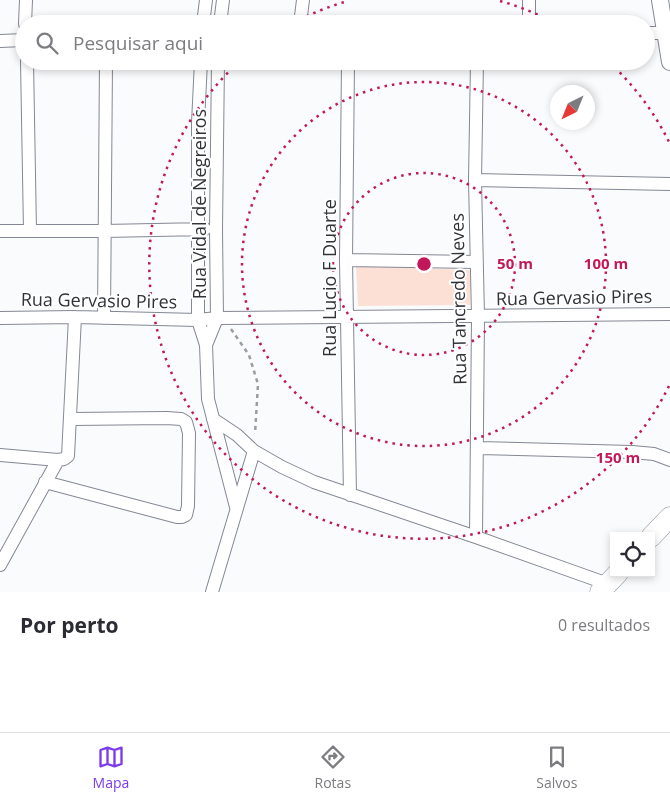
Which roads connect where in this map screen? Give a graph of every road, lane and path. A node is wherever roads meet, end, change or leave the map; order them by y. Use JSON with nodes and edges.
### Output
{"nodes":[{"id":1,"x":26,"y":0,"type":"edge"},
{"id":2,"x":206,"y":0,"type":"edge"},
{"id":3,"x":223,"y":0,"type":"edge"},
{"id":4,"x":303,"y":0,"type":"edge"},
{"id":5,"x":529,"y":0,"type":"edge"},
{"id":6,"x":660,"y":0,"type":"edge"},
{"id":7,"x":25,"y":15,"type":"edge"},
{"id":8,"x":204,"y":15,"type":"edge"},
{"id":9,"x":221,"y":15,"type":"edge"},
{"id":10,"x":301,"y":15,"type":"edge"},
{"id":11,"x":529,"y":15,"type":"edge"},
{"id":12,"x":655,"y":33,"type":"edge"},
{"id":13,"x":665,"y":33,"type":"junction"},
{"id":14,"x":15,"y":40,"type":"edge"},
{"id":15,"x":0,"y":41,"type":"edge"},
{"id":16,"x":670,"y":62,"type":"edge"},
{"id":17,"x":27,"y":70,"type":"edge"},
{"id":18,"x":106,"y":70,"type":"edge"},
{"id":19,"x":201,"y":70,"type":"edge"},
{"id":20,"x":218,"y":70,"type":"edge"},
{"id":21,"x":348,"y":70,"type":"edge"},
{"id":22,"x":477,"y":70,"type":"edge"},
{"id":23,"x":475,"y":180,"type":"junction"},
{"id":24,"x":670,"y":184,"type":"edge"},
{"id":25,"x":198,"y":229,"type":"junction"},
{"id":26,"x":216,"y":229,"type":"junction"},
{"id":27,"x":0,"y":231,"type":"edge"},
{"id":28,"x":30,"y":231,"type":"junction"},
{"id":29,"x":104,"y":232,"type":"junction"},
{"id":30,"x":346,"y":260,"type":"junction"},
{"id":31,"x":476,"y":262,"type":"junction"},
{"id":32,"x":670,"y":314,"type":"edge"},
{"id":33,"x":347,"y":316,"type":"junction"},
{"id":34,"x":75,"y":317,"type":"junction"},
{"id":35,"x":478,"y":317,"type":"junction"},
{"id":36,"x":0,"y":318,"type":"edge"},
{"id":37,"x":104,"y":318,"type":"junction"},
{"id":38,"x":220,"y":318,"type":"junction"},
{"id":39,"x":198,"y":320,"type":"junction"},
{"id":40,"x":206,"y":345,"type":"junction"},
{"id":41,"x":71,"y":419,"type":"junction"},
{"id":42,"x":214,"y":419,"type":"junction"},
{"id":43,"x":478,"y":448,"type":"junction"},
{"id":44,"x":254,"y":451,"type":"junction"},
{"id":45,"x":0,"y":455,"type":"edge"},
{"id":46,"x":670,"y":458,"type":"edge"},
{"id":47,"x":58,"y":460,"type":"junction"},
{"id":48,"x":45,"y":482,"type":"junction"},
{"id":49,"x":350,"y":494,"type":"junction"},
{"id":50,"x":236,"y":508,"type":"junction"},
{"id":51,"x":670,"y":517,"type":"edge"},
{"id":52,"x":655,"y":533,"type":"edge"},
{"id":53,"x":476,"y":537,"type":"junction"},
{"id":54,"x":5,"y":547,"type":"edge"},
{"id":55,"x":0,"y":565,"type":"edge"},
{"id":56,"x":609,"y":583,"type":"edge"},
{"id":57,"x":212,"y":592,"type":"edge"}],
"edges":[{"from":1,"to":7,"type":"street"},
{"from":2,"to":8,"type":"street"},
{"from":3,"to":9,"type":"street"},
{"from":4,"to":10,"type":"street"},
{"from":5,"to":11,"type":"street"},
{"from":6,"to":13,"type":"street"},
{"from":12,"to":13,"type":"street"},
{"from":13,"to":16,"type":"street"},
{"from":14,"to":15,"type":"street"},
{"from":17,"to":28,"type":"street"},
{"from":18,"to":29,"type":"street"},
{"from":19,"to":25,"type":"street","name":"Rua Vidal de Negreiros"},
{"from":20,"to":26,"type":"street","name":"Rua Vidal de Negreiros"},
{"from":21,"to":30,"type":"street","name":"Rua Lucio F Duarte"},
{"from":22,"to":23,"type":"street","name":"Rua Tancredo Neves"},
{"from":23,"to":24,"type":"street"},
{"from":23,"to":31,"type":"street","name":"Rua Tancredo Neves"},
{"from":25,"to":26,"type":"street"},
{"from":25,"to":29,"type":"street"},
{"from":25,"to":39,"type":"street","name":"Rua Vidal de Negreiros"},
{"from":26,"to":38,"type":"street","name":"Rua Vidal de Negreiros"},
{"from":27,"to":28,"type":"street"},
{"from":28,"to":29,"type":"street"},
{"from":29,"to":37,"type":"street"},
{"from":30,"to":31,"type":"street"},
{"from":30,"to":33,"type":"street","name":"Rua Lucio F Duarte"},
{"from":31,"to":35,"type":"street","name":"Rua Tancredo Neves"},
{"from":32,"to":35,"type":"street","name":"Rua Gervasio Pires"},
{"from":33,"to":35,"type":"street","name":"Rua Gervasio Pires"},
{"from":33,"to":38,"type":"street","name":"Rua Gervasio Pires"},
{"from":33,"to":49,"type":"street","name":"Rua Lucio F Duarte"},
{"from":34,"to":36,"type":"street","name":"Rua Gervasio Pires"},
{"from":34,"to":37,"type":"street","name":"Rua Gervasio Pires"},
{"from":34,"to":41,"type":"street"},
{"from":35,"to":43,"type":"street","name":"Rua Tancredo Neves"},
{"from":37,"to":39,"type":"street","name":"Rua Gervasio Pires"},
{"from":38,"to":39,"type":"street","name":"Rua Gervasio Pires"},
{"from":38,"to":40,"type":"street","name":"Rua Vidal de Negreiros"},
{"from":38,"to":44,"type":"path","name":"Rua Vidal de Negreiros"},
{"from":39,"to":40,"type":"street","name":"Rua Vidal de Negreiros"},
{"from":40,"to":42,"type":"street","name":"Rua Vidal de Negreiros"},
{"from":41,"to":47,"type":"street"},
{"from":41,"to":48,"type":"street"},
{"from":42,"to":44,"type":"street"},
{"from":42,"to":50,"type":"street","name":"Rua Vidal de Negreiros"},
{"from":43,"to":46,"type":"street"},
{"from":43,"to":53,"type":"street","name":"Rua Tancredo Neves"},
{"from":44,"to":49,"type":"street"},
{"from":44,"to":50,"type":"street","name":"Rua Vidal de Negreiros"},
{"from":45,"to":47,"type":"street"},
{"from":47,"to":48,"type":"street"},
{"from":48,"to":54,"type":"street"},
{"from":49,"to":53,"type":"street"},
{"from":50,"to":57,"type":"street","name":"Rua Vidal de Negreiros"},
{"from":51,"to":52,"type":"main road"},
{"from":53,"to":56,"type":"street"},
{"from":54,"to":55,"type":"street"}]}
